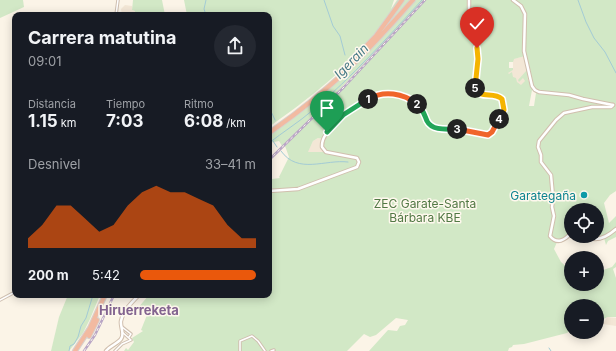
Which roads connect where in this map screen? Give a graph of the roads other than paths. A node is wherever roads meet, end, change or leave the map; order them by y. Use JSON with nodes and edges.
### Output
{"nodes":[{"id":1,"x":118,"y":0,"type":"edge"},
{"id":2,"x":402,"y":0,"type":"edge"},
{"id":3,"x":413,"y":0,"type":"edge"},
{"id":4,"x":469,"y":0,"type":"edge"},
{"id":5,"x":513,"y":0,"type":"edge"},
{"id":6,"x":116,"y":12,"type":"edge"},
{"id":7,"x":272,"y":128,"type":"edge"},
{"id":8,"x":272,"y":131,"type":"edge"},
{"id":9,"x":272,"y":191,"type":"edge"},
{"id":10,"x":616,"y":229,"type":"edge"},
{"id":11,"x":604,"y":237,"type":"edge"},
{"id":12,"x":564,"y":238,"type":"edge"},
{"id":13,"x":12,"y":294,"type":"edge"},
{"id":14,"x":105,"y":298,"type":"edge"},
{"id":15,"x":105,"y":298,"type":"edge"},
{"id":16,"x":137,"y":298,"type":"edge"},
{"id":17,"x":0,"y":300,"type":"edge"},
{"id":18,"x":122,"y":327,"type":"junction"},
{"id":19,"x":122,"y":332,"type":"junction"},
{"id":20,"x":127,"y":336,"type":"junction"},
{"id":21,"x":129,"y":337,"type":"junction"},
{"id":22,"x":122,"y":338,"type":"junction"},
{"id":23,"x":274,"y":350,"type":"dead end"},
{"id":24,"x":75,"y":351,"type":"edge"},
{"id":25,"x":79,"y":351,"type":"edge"},
{"id":26,"x":106,"y":351,"type":"edge"},
{"id":27,"x":115,"y":351,"type":"edge"},
{"id":28,"x":240,"y":351,"type":"edge"},
{"id":29,"x":265,"y":351,"type":"edge"},
{"id":30,"x":271,"y":351,"type":"edge"}],
"edges":[{"from":1,"to":6,"type":"street"},
{"from":2,"to":7,"type":"highway"},
{"from":3,"to":8,"type":"highway"},
{"from":4,"to":9,"type":"main road"},
{"from":5,"to":12,"type":"main road"},
{"from":10,"to":11,"type":"main road"},
{"from":13,"to":17,"type":"street"},
{"from":14,"to":24,"type":"highway"},
{"from":15,"to":25,"type":"highway"},
{"from":16,"to":18,"type":"main road"},
{"from":18,"to":19,"type":"main road"},
{"from":18,"to":21,"type":"street"},
{"from":19,"to":20,"type":"street"},
{"from":19,"to":22,"type":"main road"},
{"from":20,"to":21,"type":"street"},
{"from":20,"to":22,"type":"street"},
{"from":21,"to":27,"type":"street"},
{"from":22,"to":26,"type":"main road"},
{"from":23,"to":30,"type":"street"},
{"from":28,"to":29,"type":"street"}]}
